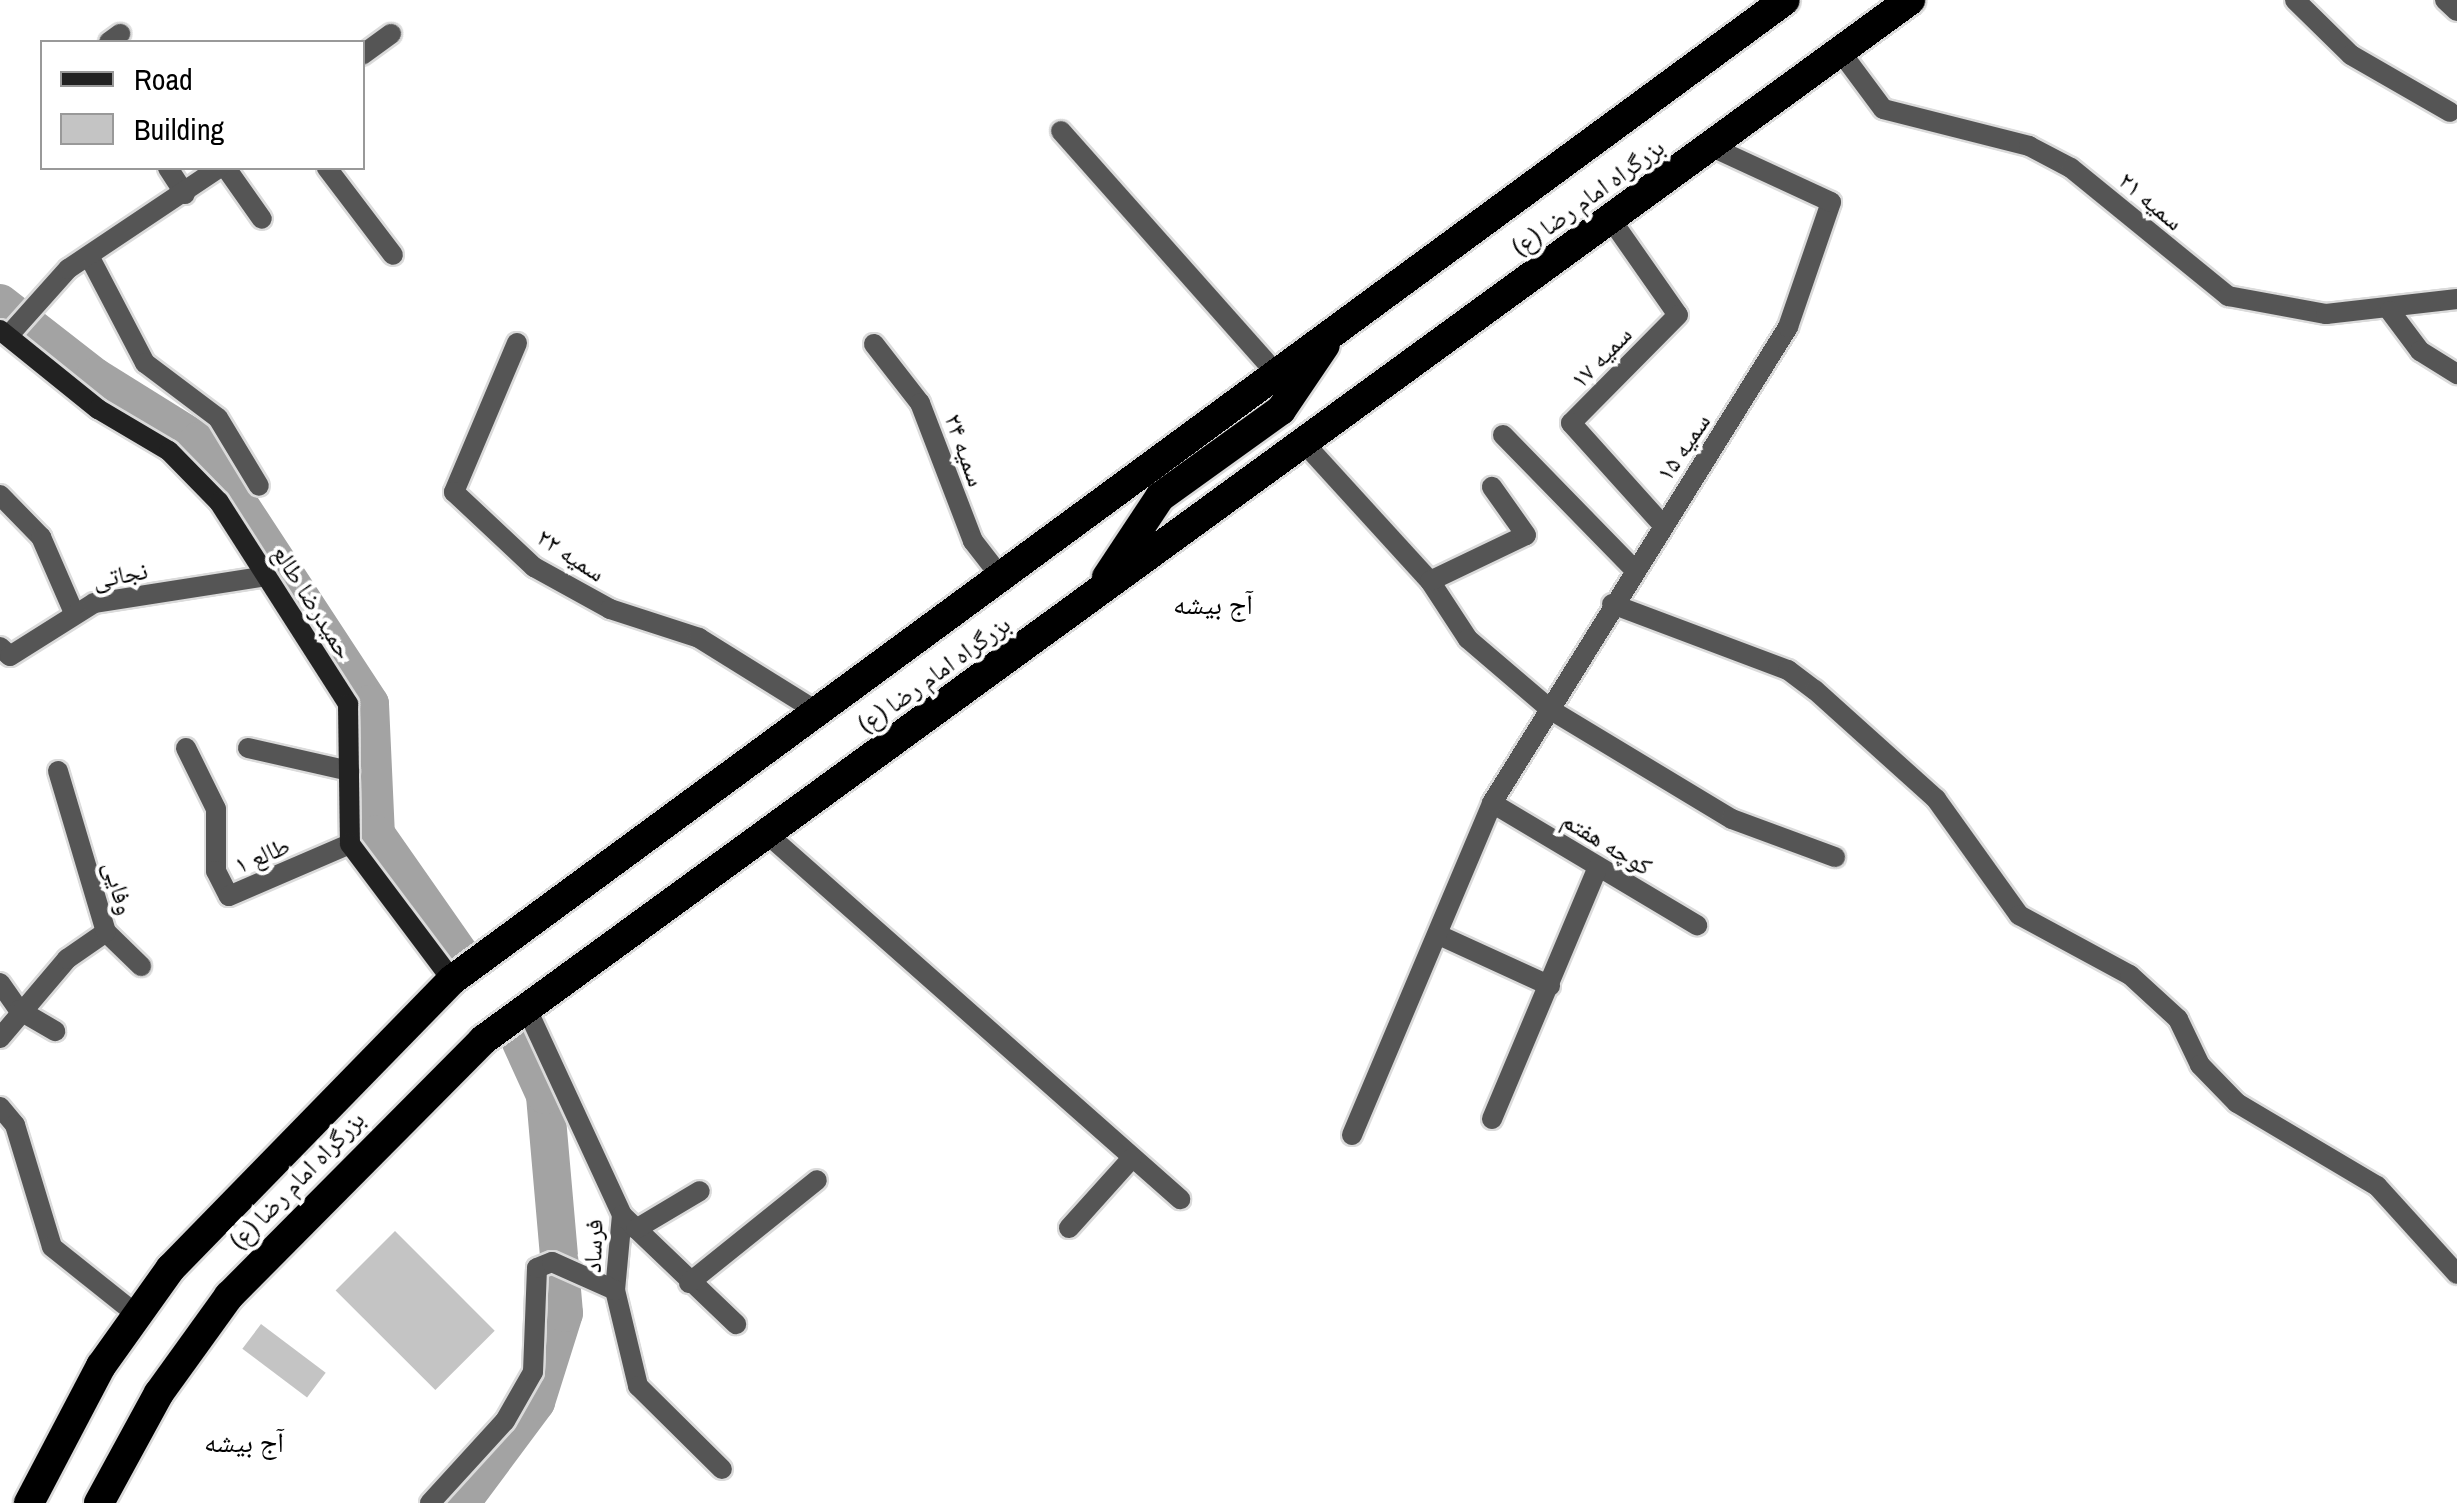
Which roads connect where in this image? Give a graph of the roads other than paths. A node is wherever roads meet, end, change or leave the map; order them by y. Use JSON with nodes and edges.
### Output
{"nodes":[{"id":1,"x":1786,"y":0,"type":"edge"},
{"id":2,"x":1910,"y":0,"type":"edge"},
{"id":3,"x":2295,"y":0,"type":"edge"},
{"id":4,"x":2445,"y":0,"type":"edge"},
{"id":5,"x":2457,"y":11,"type":"edge"},
{"id":6,"x":390,"y":34,"type":"dead end"},
{"id":7,"x":1840,"y":50,"type":"junction"},
{"id":8,"x":365,"y":53,"type":"edge"},
{"id":9,"x":2450,"y":112,"type":"dead end"},
{"id":10,"x":1061,"y":131,"type":"dead end"},
{"id":11,"x":1710,"y":146,"type":"junction"},
{"id":12,"x":169,"y":170,"type":"edge"},
{"id":13,"x":219,"y":170,"type":"edge"},
{"id":14,"x":224,"y":170,"type":"edge"},
{"id":15,"x":329,"y":170,"type":"edge"},
{"id":16,"x":186,"y":194,"type":"junction"},
{"id":17,"x":1610,"y":218,"type":"junction"},
{"id":18,"x":262,"y":219,"type":"dead end"},
{"id":19,"x":393,"y":254,"type":"dead end"},
{"id":20,"x":89,"y":256,"type":"junction"},
{"id":21,"x":2457,"y":299,"type":"edge"},
{"id":22,"x":2390,"y":311,"type":"junction"},
{"id":23,"x":4,"y":333,"type":"edge"},
{"id":24,"x":1332,"y":333,"type":"junction"},
{"id":25,"x":517,"y":343,"type":"dead end"},
{"id":26,"x":874,"y":344,"type":"dead end"},
{"id":27,"x":1277,"y":374,"type":"junction"},
{"id":28,"x":2457,"y":374,"type":"edge"},
{"id":29,"x":1502,"y":434,"type":"dead end"},
{"id":30,"x":1303,"y":442,"type":"junction"},
{"id":31,"x":1207,"y":444,"type":"junction"},
{"id":32,"x":259,"y":486,"type":"dead end"},
{"id":33,"x":1492,"y":487,"type":"dead end"},
{"id":34,"x":1237,"y":490,"type":"junction"},
{"id":35,"x":0,"y":495,"type":"edge"},
{"id":36,"x":1661,"y":522,"type":"junction"},
{"id":37,"x":1633,"y":568,"type":"junction"},
{"id":38,"x":266,"y":576,"type":"junction"},
{"id":39,"x":1001,"y":577,"type":"junction"},
{"id":40,"x":1430,"y":581,"type":"junction"},
{"id":41,"x":1097,"y":592,"type":"junction"},
{"id":42,"x":1612,"y":604,"type":"junction"},
{"id":43,"x":74,"y":612,"type":"junction"},
{"id":44,"x":0,"y":648,"type":"edge"},
{"id":45,"x":1552,"y":710,"type":"junction"},
{"id":46,"x":818,"y":712,"type":"junction"},
{"id":47,"x":186,"y":748,"type":"dead end"},
{"id":48,"x":248,"y":748,"type":"dead end"},
{"id":49,"x":58,"y":771,"type":"dead end"},
{"id":50,"x":349,"y":772,"type":"junction"},
{"id":51,"x":1492,"y":803,"type":"junction"},
{"id":52,"x":766,"y":834,"type":"junction"},
{"id":53,"x":350,"y":844,"type":"junction"},
{"id":54,"x":1835,"y":857,"type":"dead end"},
{"id":55,"x":1598,"y":867,"type":"junction"},
{"id":56,"x":1697,"y":925,"type":"dead end"},
{"id":57,"x":106,"y":932,"type":"junction"},
{"id":58,"x":1441,"y":936,"type":"junction"},
{"id":59,"x":140,"y":966,"type":"dead end"},
{"id":60,"x":452,"y":980,"type":"junction"},
{"id":61,"x":0,"y":983,"type":"edge"},
{"id":62,"x":1550,"y":986,"type":"junction"},
{"id":63,"x":526,"y":1007,"type":"junction"},
{"id":64,"x":19,"y":1010,"type":"junction"},
{"id":65,"x":55,"y":1032,"type":"dead end"},
{"id":66,"x":0,"y":1038,"type":"edge"},
{"id":67,"x":0,"y":1107,"type":"edge"},
{"id":68,"x":1492,"y":1119,"type":"dead end"},
{"id":69,"x":7,"y":1128,"type":"edge"},
{"id":70,"x":1352,"y":1135,"type":"dead end"},
{"id":71,"x":1132,"y":1158,"type":"junction"},
{"id":72,"x":817,"y":1180,"type":"dead end"},
{"id":73,"x":700,"y":1190,"type":"dead end"},
{"id":74,"x":1180,"y":1199,"type":"dead end"},
{"id":75,"x":629,"y":1222,"type":"junction"},
{"id":76,"x":1069,"y":1228,"type":"dead end"},
{"id":77,"x":2457,"y":1274,"type":"edge"},
{"id":78,"x":689,"y":1283,"type":"junction"},
{"id":79,"x":615,"y":1290,"type":"junction"},
{"id":80,"x":136,"y":1314,"type":"junction"},
{"id":81,"x":736,"y":1324,"type":"dead end"},
{"id":82,"x":722,"y":1469,"type":"dead end"},
{"id":83,"x":29,"y":1503,"type":"edge"},
{"id":84,"x":99,"y":1503,"type":"edge"},
{"id":85,"x":430,"y":1503,"type":"edge"}],
"edges":[{"from":1,"to":24,"type":"highway","name":"بزرگراه امام رضا (ع)"},
{"from":2,"to":7,"type":"highway","name":"بزرگراه امام رضا (ع)"},
{"from":3,"to":9,"type":"street"},
{"from":4,"to":5,"type":"street"},
{"from":6,"to":8,"type":"street"},
{"from":7,"to":11,"type":"highway","name":"بزرگراه امام رضا (ع)"},
{"from":7,"to":22,"type":"street","name":"سمیه ۲۱"},
{"from":10,"to":27,"type":"street"},
{"from":11,"to":17,"type":"highway","name":"بزرگراه امام رضا (ع)"},
{"from":11,"to":36,"type":"street","name":"سمیه ۱۵"},
{"from":12,"to":16,"type":"street"},
{"from":13,"to":16,"type":"street"},
{"from":14,"to":18,"type":"street"},
{"from":15,"to":19,"type":"street"},
{"from":16,"to":20,"type":"street"},
{"from":17,"to":30,"type":"highway","name":"بزرگراه امام رضا (ع)"},
{"from":17,"to":36,"type":"street","name":"سمیه ۱۷"},
{"from":20,"to":23,"type":"street"},
{"from":20,"to":32,"type":"street"},
{"from":21,"to":22,"type":"street","name":"سمیه ۲۱"},
{"from":22,"to":28,"type":"street"},
{"from":23,"to":38,"type":"main road","name":"حمیدرضا طالع"},
{"from":24,"to":27,"type":"highway","name":"بزرگراه امام رضا (ع)"},
{"from":24,"to":31,"type":"highway"},
{"from":25,"to":46,"type":"street","name":"سمیه ۲۲"},
{"from":26,"to":39,"type":"street","name":"سمیه ۲۴"},
{"from":27,"to":31,"type":"highway","name":"بزرگراه امام رضا (ع)"},
{"from":29,"to":37,"type":"street"},
{"from":30,"to":34,"type":"highway","name":"بزرگراه امام رضا (ع)"},
{"from":30,"to":40,"type":"street"},
{"from":31,"to":34,"type":"highway"},
{"from":31,"to":39,"type":"highway","name":"بزرگراه امام رضا (ع)"},
{"from":31,"to":41,"type":"highway"},
{"from":33,"to":40,"type":"street"},
{"from":34,"to":41,"type":"highway","name":"بزرگراه امام رضا (ع)"},
{"from":35,"to":43,"type":"street"},
{"from":36,"to":37,"type":"street","name":"سمیه ۱۵"},
{"from":37,"to":42,"type":"street","name":"سمیه ۱۵"},
{"from":38,"to":43,"type":"street","name":"نجاتی"},
{"from":38,"to":50,"type":"main road","name":"حمیدرضا طالع"},
{"from":39,"to":46,"type":"highway","name":"بزرگراه امام رضا (ع)"},
{"from":40,"to":45,"type":"street"},
{"from":41,"to":52,"type":"highway","name":"بزرگراه امام رضا (ع)"},
{"from":42,"to":45,"type":"street","name":"سمیه ۱۵"},
{"from":42,"to":77,"type":"street"},
{"from":43,"to":44,"type":"street","name":"نجاتی"},
{"from":45,"to":51,"type":"street","name":"سمیه ۱۵"},
{"from":45,"to":54,"type":"street"},
{"from":46,"to":60,"type":"highway","name":"بزرگراه امام رضا (ع)"},
{"from":47,"to":53,"type":"street","name":"طالع ۱"},
{"from":48,"to":50,"type":"street"},
{"from":49,"to":57,"type":"street","name":"وفایی"},
{"from":50,"to":53,"type":"main road","name":"حمیدرضا طالع"},
{"from":51,"to":55,"type":"street","name":"کوچه هفتم"},
{"from":51,"to":58,"type":"street","name":"سمیه ۱۵"},
{"from":52,"to":63,"type":"highway","name":"بزرگراه امام رضا (ع)"},
{"from":52,"to":71,"type":"street"},
{"from":53,"to":60,"type":"main road"},
{"from":55,"to":56,"type":"street","name":"کوچه هفتم"},
{"from":55,"to":62,"type":"street"},
{"from":57,"to":59,"type":"street"},
{"from":57,"to":64,"type":"street","name":"وفایی"},
{"from":58,"to":62,"type":"street"},
{"from":58,"to":70,"type":"street","name":"سمیه ۱۵"},
{"from":60,"to":80,"type":"highway","name":"بزرگراه امام رضا (ع)"},
{"from":61,"to":64,"type":"street"},
{"from":62,"to":68,"type":"street"},
{"from":63,"to":75,"type":"street","name":"فرساد"},
{"from":63,"to":84,"type":"highway","name":"بزرگراه امام رضا (ع)"},
{"from":64,"to":65,"type":"street"},
{"from":64,"to":66,"type":"street","name":"وفایی"},
{"from":67,"to":69,"type":"street"},
{"from":69,"to":80,"type":"street"},
{"from":71,"to":74,"type":"street"},
{"from":71,"to":76,"type":"street"},
{"from":72,"to":78,"type":"street"},
{"from":73,"to":75,"type":"street"},
{"from":75,"to":78,"type":"street"},
{"from":75,"to":79,"type":"street","name":"فرساد"},
{"from":78,"to":81,"type":"street"},
{"from":79,"to":82,"type":"street","name":"فرساد"},
{"from":79,"to":85,"type":"street"},
{"from":80,"to":83,"type":"highway","name":"بزرگراه امام رضا (ع)"}]}
